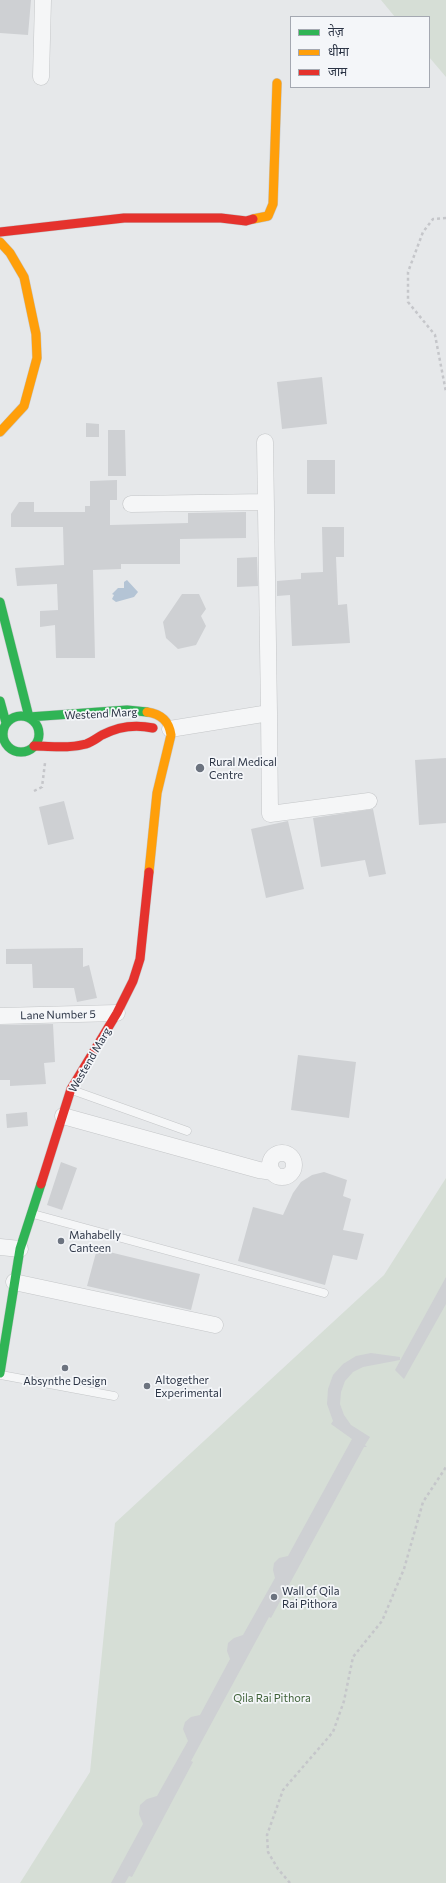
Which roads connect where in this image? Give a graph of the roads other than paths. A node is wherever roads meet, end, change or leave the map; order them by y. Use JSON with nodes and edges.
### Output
{"nodes":[{"id":1,"x":43,"y":0,"type":"edge"},
{"id":2,"x":41,"y":77,"type":"dead end"},
{"id":3,"x":277,"y":83,"type":"dead end"},
{"id":4,"x":0,"y":232,"type":"edge"},
{"id":5,"x":0,"y":242,"type":"edge"},
{"id":6,"x":0,"y":432,"type":"edge"},
{"id":7,"x":265,"y":442,"type":"dead end"},
{"id":8,"x":266,"y":502,"type":"junction"},
{"id":9,"x":131,"y":504,"type":"dead end"},
{"id":10,"x":0,"y":602,"type":"edge"},
{"id":11,"x":0,"y":701,"type":"edge"},
{"id":12,"x":268,"y":713,"type":"junction"},
{"id":13,"x":29,"y":717,"type":"junction"},
{"id":14,"x":3,"y":729,"type":"edge"},
{"id":15,"x":170,"y":729,"type":"junction"},
{"id":16,"x":34,"y":746,"type":"junction"},
{"id":17,"x":168,"y":747,"type":"junction"},
{"id":18,"x":369,"y":801,"type":"dead end"},
{"id":19,"x":117,"y":1013,"type":"junction"},
{"id":20,"x":0,"y":1016,"type":"edge"},
{"id":21,"x":71,"y":1089,"type":"junction"},
{"id":22,"x":63,"y":1116,"type":"junction"},
{"id":23,"x":187,"y":1131,"type":"dead end"},
{"id":24,"x":273,"y":1172,"type":"dead end"},
{"id":25,"x":30,"y":1213,"type":"junction"},
{"id":26,"x":0,"y":1247,"type":"edge"},
{"id":27,"x":20,"y":1249,"type":"junction"},
{"id":28,"x":14,"y":1282,"type":"junction"},
{"id":29,"x":324,"y":1293,"type":"dead end"},
{"id":30,"x":214,"y":1325,"type":"dead end"},
{"id":31,"x":0,"y":1374,"type":"edge"},
{"id":32,"x":114,"y":1396,"type":"dead end"}],
"edges":[{"from":1,"to":2,"type":"street"},
{"from":3,"to":4,"type":"street"},
{"from":5,"to":6,"type":"street"},
{"from":7,"to":8,"type":"street"},
{"from":8,"to":9,"type":"street"},
{"from":8,"to":12,"type":"street"},
{"from":10,"to":13,"type":"street"},
{"from":11,"to":14,"type":"street"},
{"from":12,"to":15,"type":"street"},
{"from":12,"to":18,"type":"street"},
{"from":13,"to":14,"type":"street","name":"Westend Marg"},
{"from":13,"to":15,"type":"street","name":"Westend Marg"},
{"from":13,"to":16,"type":"street"},
{"from":14,"to":16,"type":"street","name":"Westend Marg"},
{"from":15,"to":17,"type":"street","name":"Westend Marg"},
{"from":16,"to":17,"type":"street","name":"Westend Marg"},
{"from":17,"to":19,"type":"street","name":"Westend Marg"},
{"from":19,"to":20,"type":"street","name":"Lane Number 5"},
{"from":19,"to":21,"type":"street","name":"Westend Marg"},
{"from":21,"to":22,"type":"street","name":"Westend Marg"},
{"from":21,"to":23,"type":"lane"},
{"from":22,"to":24,"type":"street"},
{"from":22,"to":25,"type":"street","name":"Westend Marg"},
{"from":25,"to":27,"type":"street","name":"Westend Marg"},
{"from":25,"to":29,"type":"lane"},
{"from":26,"to":27,"type":"street"},
{"from":27,"to":28,"type":"street","name":"Westend Marg"},
{"from":28,"to":30,"type":"street"},
{"from":28,"to":31,"type":"street","name":"Westend Marg"},
{"from":31,"to":32,"type":"lane"}]}
